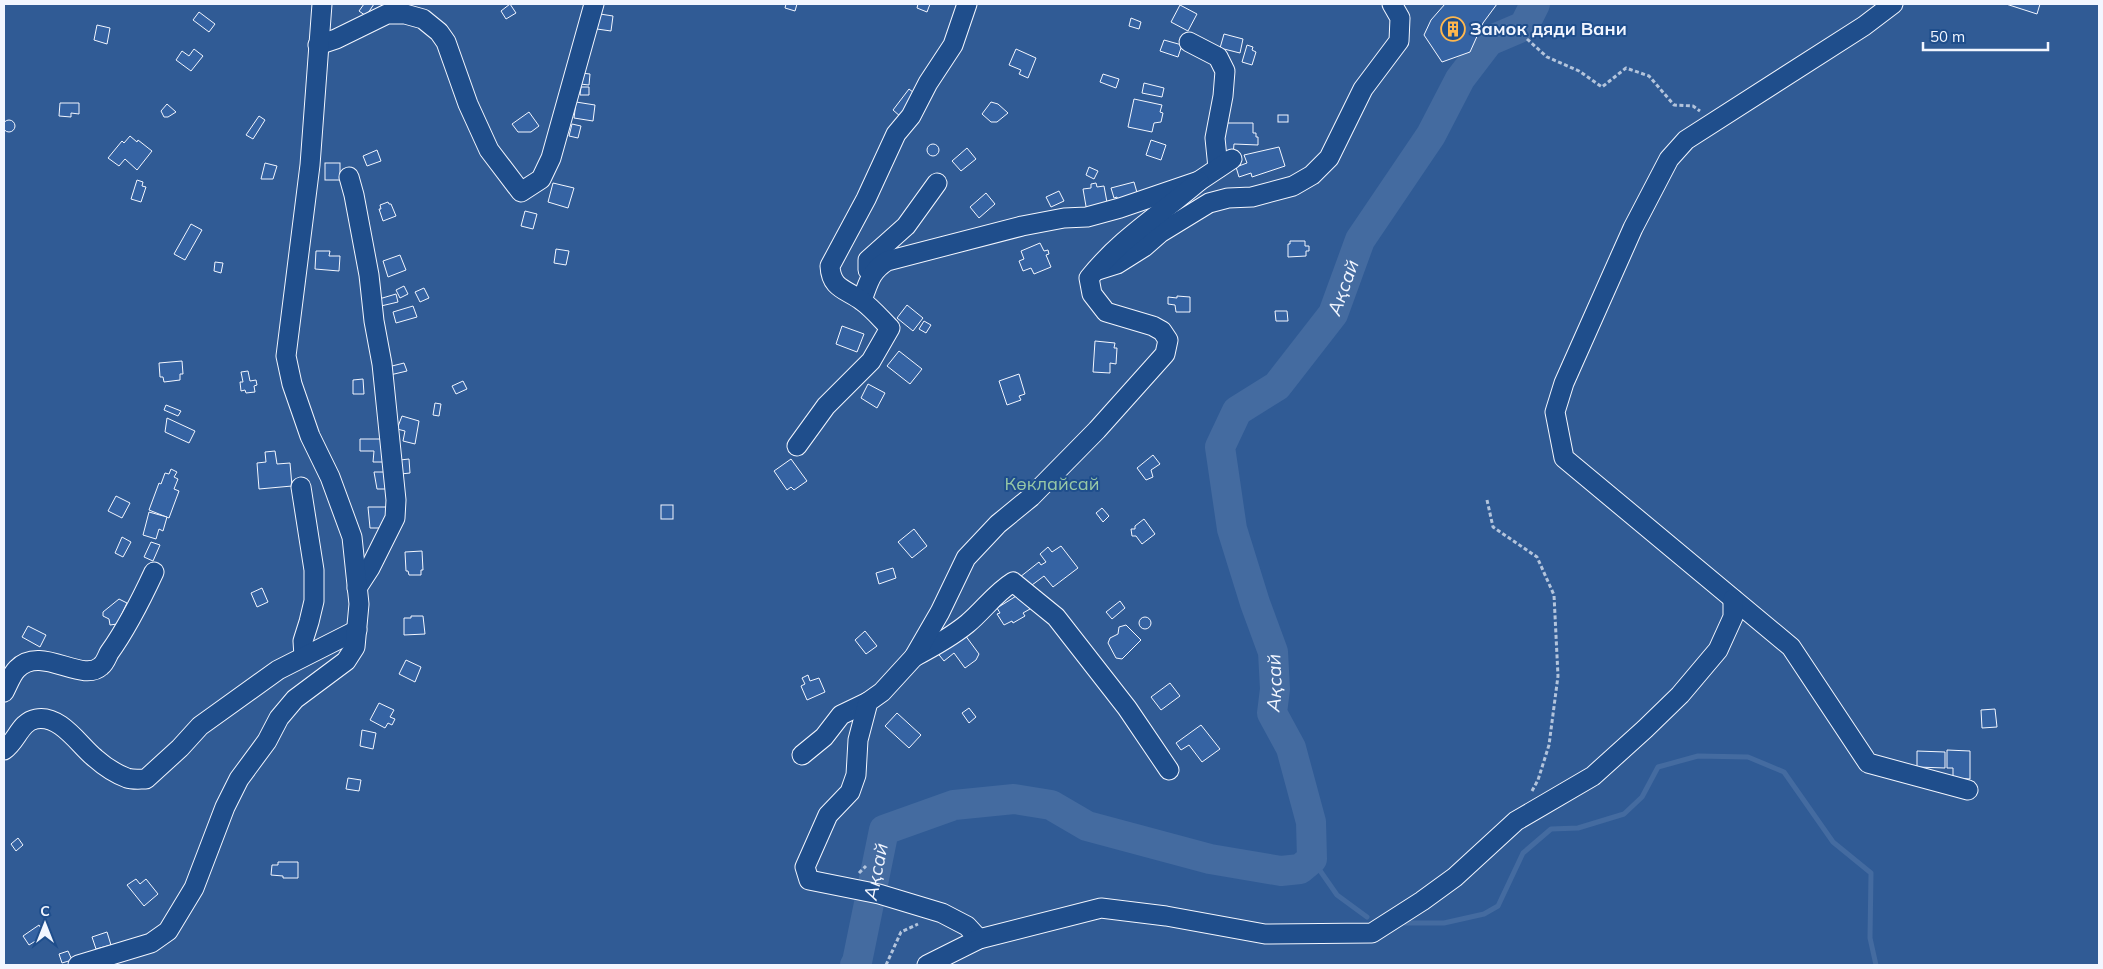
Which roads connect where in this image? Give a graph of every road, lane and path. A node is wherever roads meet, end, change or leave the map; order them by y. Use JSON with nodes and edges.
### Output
{"nodes":[{"id":1,"x":322,"y":4,"type":"edge"},
{"id":2,"x":594,"y":4,"type":"edge"},
{"id":3,"x":967,"y":4,"type":"edge"},
{"id":4,"x":1392,"y":4,"type":"edge"},
{"id":5,"x":1893,"y":4,"type":"edge"},
{"id":6,"x":1527,"y":38,"type":"dead end"},
{"id":7,"x":1189,"y":42,"type":"dead end"},
{"id":8,"x":318,"y":45,"type":"junction"},
{"id":9,"x":1715,"y":121,"type":"junction"},
{"id":10,"x":349,"y":177,"type":"dead end"},
{"id":11,"x":1199,"y":181,"type":"junction"},
{"id":12,"x":937,"y":182,"type":"dead end"},
{"id":13,"x":1094,"y":271,"type":"junction"},
{"id":14,"x":871,"y":276,"type":"junction"},
{"id":15,"x":862,"y":300,"type":"junction"},
{"id":16,"x":798,"y":446,"type":"dead end"},
{"id":17,"x":301,"y":487,"type":"dead end"},
{"id":18,"x":1487,"y":500,"type":"dead end"},
{"id":19,"x":154,"y":572,"type":"dead end"},
{"id":20,"x":357,"y":588,"type":"junction"},
{"id":21,"x":1733,"y":600,"type":"junction"},
{"id":22,"x":357,"y":630,"type":"junction"},
{"id":23,"x":304,"y":656,"type":"junction"},
{"id":24,"x":914,"y":656,"type":"junction"},
{"id":25,"x":4,"y":692,"type":"edge"},
{"id":26,"x":868,"y":702,"type":"junction"},
{"id":27,"x":4,"y":750,"type":"edge"},
{"id":28,"x":802,"y":754,"type":"dead end"},
{"id":29,"x":1170,"y":770,"type":"dead end"},
{"id":30,"x":1968,"y":790,"type":"dead end"},
{"id":31,"x":1529,"y":796,"type":"dead end"},
{"id":32,"x":942,"y":913,"type":"junction"},
{"id":33,"x":979,"y":939,"type":"junction"},
{"id":34,"x":78,"y":965,"type":"edge"},
{"id":35,"x":886,"y":965,"type":"edge"},
{"id":36,"x":927,"y":965,"type":"edge"}],
"edges":[{"from":1,"to":8,"type":"street"},
{"from":2,"to":8,"type":"street"},
{"from":3,"to":15,"type":"street"},
{"from":4,"to":13,"type":"street"},
{"from":5,"to":9,"type":"street"},
{"from":6,"to":9,"type":"path"},
{"from":7,"to":11,"type":"street"},
{"from":8,"to":20,"type":"street"},
{"from":9,"to":21,"type":"street"},
{"from":10,"to":20,"type":"street"},
{"from":11,"to":13,"type":"street"},
{"from":11,"to":14,"type":"street"},
{"from":12,"to":14,"type":"street"},
{"from":13,"to":24,"type":"street"},
{"from":14,"to":15,"type":"street"},
{"from":15,"to":16,"type":"street"},
{"from":17,"to":23,"type":"street"},
{"from":18,"to":31,"type":"path"},
{"from":19,"to":25,"type":"street"},
{"from":20,"to":22,"type":"street"},
{"from":21,"to":30,"type":"street"},
{"from":21,"to":33,"type":"street"},
{"from":22,"to":23,"type":"street"},
{"from":22,"to":34,"type":"street"},
{"from":23,"to":27,"type":"street"},
{"from":24,"to":26,"type":"street"},
{"from":24,"to":29,"type":"street"},
{"from":26,"to":28,"type":"street"},
{"from":26,"to":32,"type":"street"},
{"from":32,"to":33,"type":"street"},
{"from":32,"to":35,"type":"path"},
{"from":33,"to":36,"type":"street"}]}
